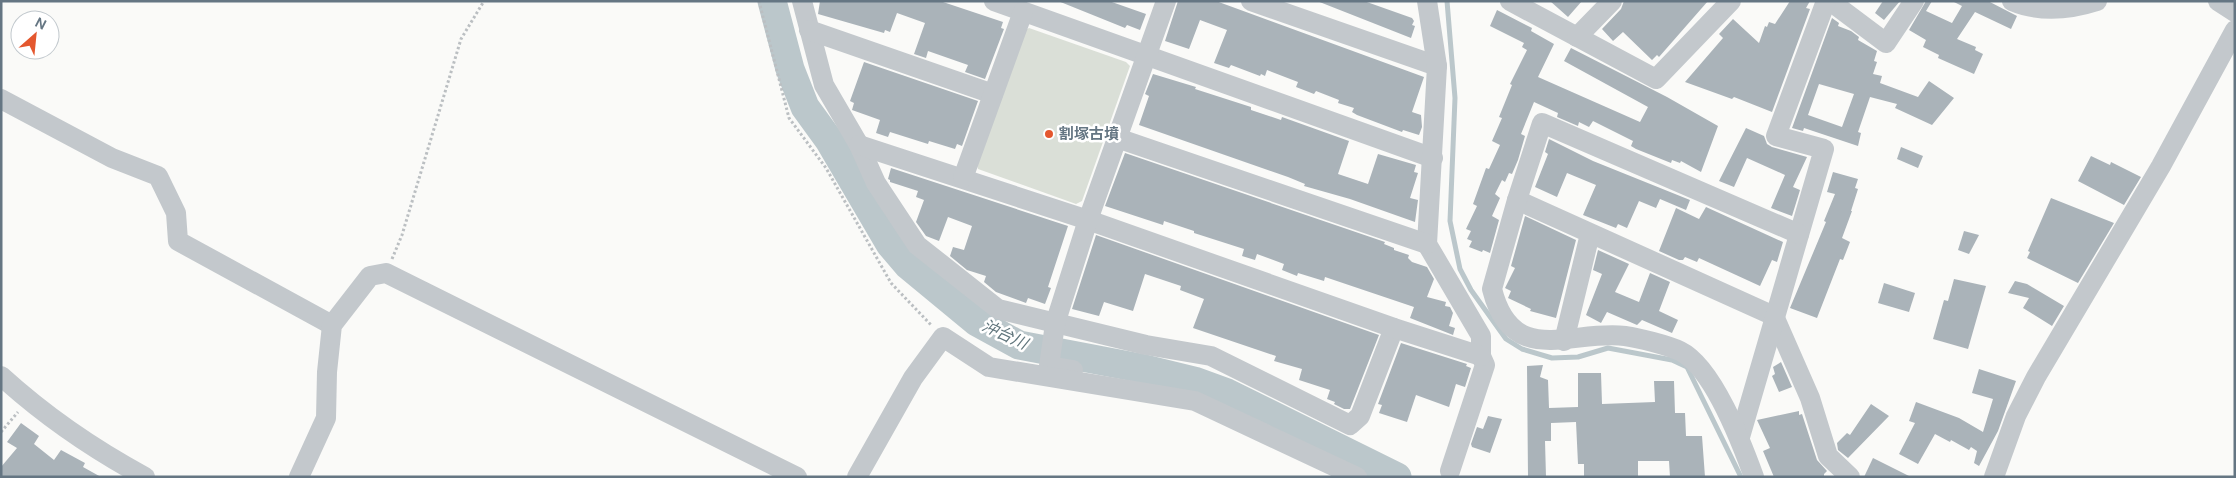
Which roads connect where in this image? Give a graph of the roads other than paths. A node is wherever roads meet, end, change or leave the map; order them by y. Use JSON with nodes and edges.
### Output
{"nodes":[{"id":1,"x":802,"y":1,"type":"edge"},
{"id":2,"x":994,"y":1,"type":"edge"},
{"id":3,"x":1166,"y":1,"type":"edge"},
{"id":4,"x":1251,"y":1,"type":"edge"},
{"id":5,"x":1427,"y":1,"type":"edge"},
{"id":6,"x":1510,"y":1,"type":"edge"},
{"id":7,"x":1612,"y":1,"type":"edge"},
{"id":8,"x":1731,"y":1,"type":"edge"},
{"id":9,"x":1828,"y":1,"type":"edge"},
{"id":10,"x":1914,"y":1,"type":"edge"},
{"id":11,"x":2012,"y":1,"type":"edge"},
{"id":12,"x":2098,"y":1,"type":"edge"},
{"id":13,"x":2218,"y":1,"type":"edge"},
{"id":14,"x":1023,"y":12,"type":"junction"},
{"id":15,"x":2235,"y":12,"type":"edge"},
{"id":16,"x":809,"y":30,"type":"junction"},
{"id":17,"x":2235,"y":30,"type":"edge"},
{"id":18,"x":1577,"y":37,"type":"junction"},
{"id":19,"x":1146,"y":56,"type":"junction"},
{"id":20,"x":1437,"y":66,"type":"junction"},
{"id":21,"x":993,"y":94,"type":"junction"},
{"id":22,"x":1,"y":99,"type":"edge"},
{"id":23,"x":1117,"y":138,"type":"junction"},
{"id":24,"x":859,"y":145,"type":"junction"},
{"id":25,"x":1433,"y":158,"type":"junction"},
{"id":26,"x":963,"y":178,"type":"junction"},
{"id":27,"x":1517,"y":200,"type":"junction"},
{"id":28,"x":1088,"y":220,"type":"junction"},
{"id":29,"x":1590,"y":234,"type":"junction"},
{"id":30,"x":1799,"y":234,"type":"junction"},
{"id":31,"x":1427,"y":244,"type":"junction"},
{"id":32,"x":1774,"y":316,"type":"junction"},
{"id":33,"x":1506,"y":320,"type":"junction"},
{"id":34,"x":332,"y":325,"type":"junction"},
{"id":35,"x":1394,"y":328,"type":"junction"},
{"id":36,"x":1055,"y":330,"type":"junction"},
{"id":37,"x":1481,"y":336,"type":"junction"},
{"id":38,"x":1564,"y":341,"type":"junction"},
{"id":39,"x":1481,"y":356,"type":"junction"},
{"id":40,"x":1,"y":376,"type":"edge"},
{"id":41,"x":1195,"y":401,"type":"junction"},
{"id":42,"x":1740,"y":437,"type":"junction"},
{"id":43,"x":1450,"y":471,"type":"dead end"},
{"id":44,"x":145,"y":477,"type":"edge"},
{"id":45,"x":299,"y":477,"type":"edge"},
{"id":46,"x":797,"y":477,"type":"edge"},
{"id":47,"x":857,"y":477,"type":"edge"},
{"id":48,"x":1357,"y":477,"type":"edge"},
{"id":49,"x":1754,"y":477,"type":"edge"},
{"id":50,"x":1850,"y":477,"type":"edge"},
{"id":51,"x":1994,"y":477,"type":"edge"}],
"edges":[{"from":1,"to":16,"type":"street"},
{"from":2,"to":14,"type":"street"},
{"from":3,"to":19,"type":"street"},
{"from":4,"to":20,"type":"street"},
{"from":5,"to":20,"type":"street"},
{"from":6,"to":18,"type":"street"},
{"from":7,"to":18,"type":"street"},
{"from":8,"to":18,"type":"street"},
{"from":9,"to":10,"type":"street"},
{"from":9,"to":30,"type":"street"},
{"from":11,"to":12,"type":"street"},
{"from":13,"to":15,"type":"street"},
{"from":14,"to":19,"type":"street"},
{"from":14,"to":21,"type":"street"},
{"from":16,"to":21,"type":"street"},
{"from":16,"to":24,"type":"street"},
{"from":17,"to":51,"type":"street"},
{"from":19,"to":23,"type":"street"},
{"from":19,"to":25,"type":"street"},
{"from":20,"to":25,"type":"street"},
{"from":21,"to":26,"type":"street"},
{"from":22,"to":34,"type":"street"},
{"from":23,"to":28,"type":"street"},
{"from":23,"to":31,"type":"street"},
{"from":24,"to":26,"type":"street"},
{"from":24,"to":36,"type":"street"},
{"from":25,"to":31,"type":"street"},
{"from":26,"to":28,"type":"street"},
{"from":27,"to":29,"type":"street"},
{"from":27,"to":30,"type":"street"},
{"from":27,"to":33,"type":"street"},
{"from":28,"to":35,"type":"street"},
{"from":28,"to":36,"type":"street"},
{"from":29,"to":32,"type":"street"},
{"from":29,"to":38,"type":"street"},
{"from":30,"to":32,"type":"street"},
{"from":31,"to":37,"type":"street"},
{"from":32,"to":42,"type":"street"},
{"from":32,"to":50,"type":"street"},
{"from":33,"to":37,"type":"street"},
{"from":33,"to":38,"type":"street"},
{"from":34,"to":45,"type":"street"},
{"from":34,"to":46,"type":"street"},
{"from":35,"to":36,"type":"street"},
{"from":35,"to":39,"type":"street"},
{"from":36,"to":41,"type":"street"},
{"from":37,"to":39,"type":"street"},
{"from":38,"to":42,"type":"street"},
{"from":39,"to":43,"type":"street"},
{"from":40,"to":44,"type":"street"},
{"from":41,"to":47,"type":"street"},
{"from":41,"to":48,"type":"street"},
{"from":42,"to":49,"type":"street"}]}
